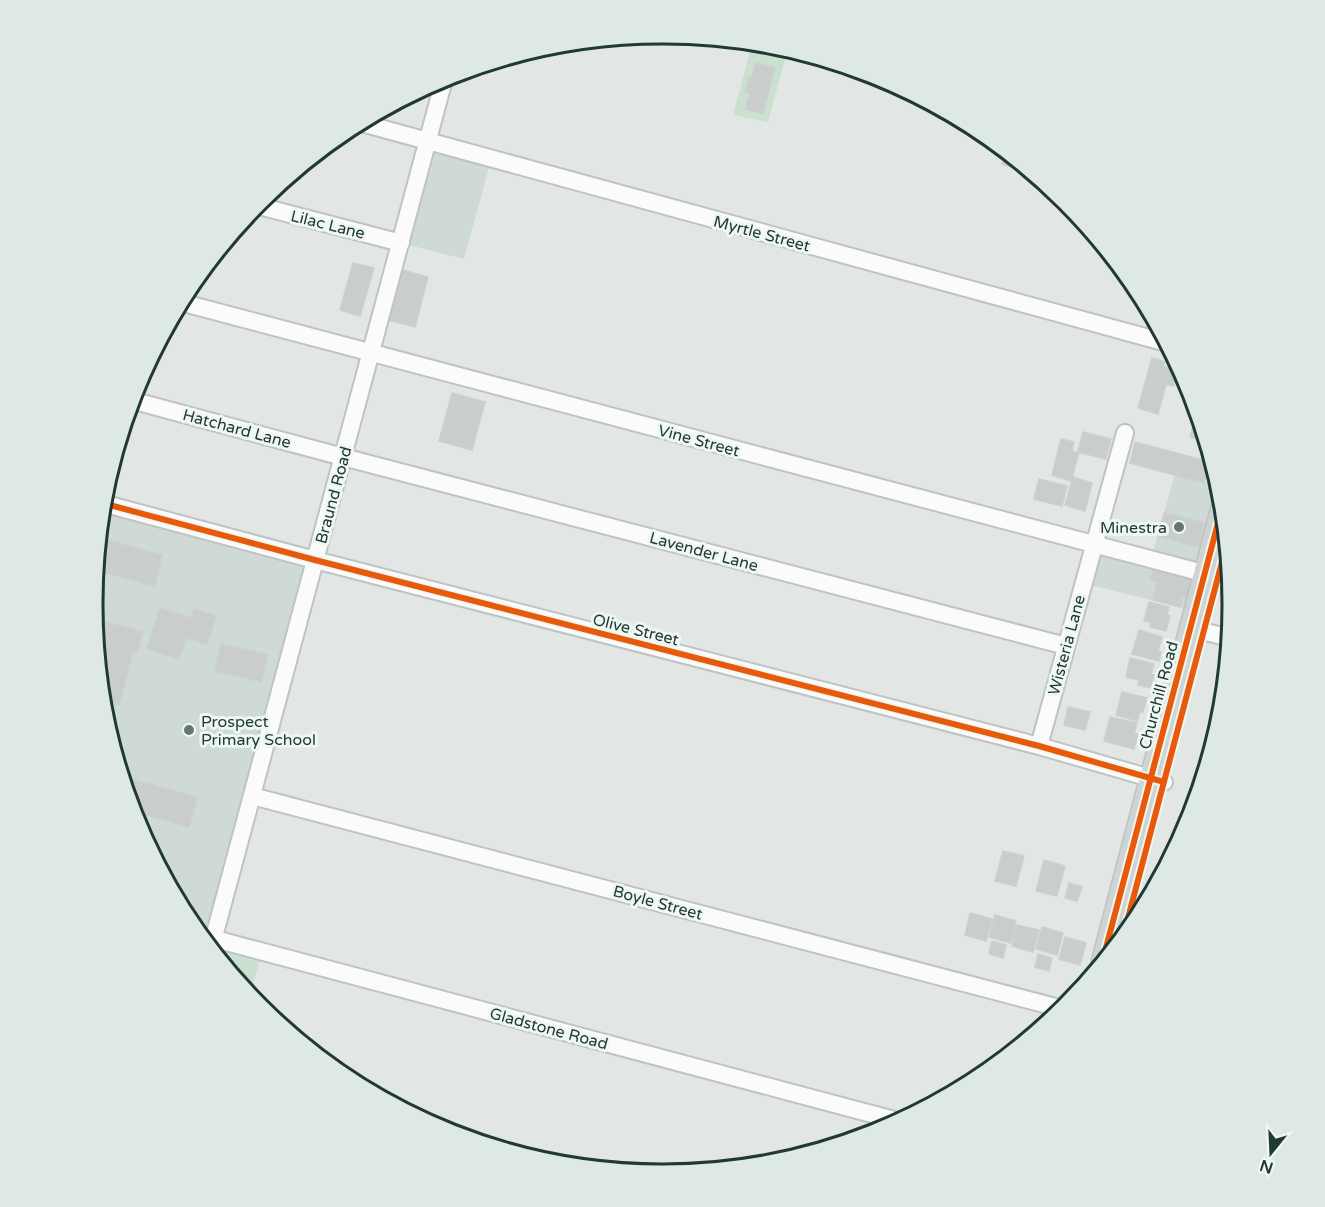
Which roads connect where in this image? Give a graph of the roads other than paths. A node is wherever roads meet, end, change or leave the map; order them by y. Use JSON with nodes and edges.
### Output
{"nodes":[{"id":1,"x":442,"y":89,"type":"edge"},
{"id":2,"x":371,"y":126,"type":"edge"},
{"id":3,"x":428,"y":141,"type":"junction"},
{"id":4,"x":267,"y":208,"type":"edge"},
{"id":5,"x":401,"y":243,"type":"junction"},
{"id":6,"x":189,"y":304,"type":"edge"},
{"id":7,"x":1156,"y":340,"type":"edge"},
{"id":8,"x":371,"y":353,"type":"junction"},
{"id":9,"x":140,"y":402,"type":"edge"},
{"id":10,"x":1125,"y":433,"type":"dead end"},
{"id":11,"x":343,"y":457,"type":"junction"},
{"id":12,"x":111,"y":505,"type":"edge"},
{"id":13,"x":1218,"y":532,"type":"edge"},
{"id":14,"x":1094,"y":544,"type":"junction"},
{"id":15,"x":1220,"y":557,"type":"edge"},
{"id":16,"x":315,"y":560,"type":"junction"},
{"id":17,"x":1211,"y":575,"type":"junction"},
{"id":18,"x":1197,"y":630,"type":"junction"},
{"id":19,"x":1221,"y":636,"type":"edge"},
{"id":20,"x":1066,"y":646,"type":"junction"},
{"id":21,"x":1039,"y":746,"type":"junction"},
{"id":22,"x":1157,"y":780,"type":"junction"},
{"id":23,"x":252,"y":796,"type":"junction"},
{"id":24,"x":1128,"y":915,"type":"edge"},
{"id":25,"x":210,"y":933,"type":"edge"},
{"id":26,"x":1108,"y":942,"type":"edge"},
{"id":27,"x":218,"y":944,"type":"edge"},
{"id":28,"x":1051,"y":1006,"type":"edge"},
{"id":29,"x":885,"y":1118,"type":"edge"}],
"edges":[{"from":1,"to":3,"type":"street","name":"Braund Road"},
{"from":2,"to":3,"type":"street","name":"Myrtle Street"},
{"from":3,"to":5,"type":"street","name":"Braund Road"},
{"from":3,"to":7,"type":"street","name":"Myrtle Street"},
{"from":4,"to":5,"type":"street","name":"Lilac Lane"},
{"from":5,"to":8,"type":"street","name":"Braund Road"},
{"from":6,"to":8,"type":"street","name":"Vine Street"},
{"from":8,"to":11,"type":"street","name":"Braund Road"},
{"from":8,"to":14,"type":"street","name":"Vine Street"},
{"from":9,"to":11,"type":"street","name":"Hatchard Lane"},
{"from":10,"to":14,"type":"street","name":"Wisteria Lane"},
{"from":11,"to":16,"type":"street","name":"Braund Road"},
{"from":11,"to":20,"type":"street","name":"Lavender Lane"},
{"from":12,"to":16,"type":"street","name":"Olive Street"},
{"from":13,"to":17,"type":"main road","name":"Churchill Road"},
{"from":14,"to":17,"type":"street","name":"Vine Street"},
{"from":14,"to":20,"type":"street","name":"Wisteria Lane"},
{"from":15,"to":17,"type":"main road","name":"Churchill Road"},
{"from":16,"to":21,"type":"street","name":"Olive Street"},
{"from":16,"to":23,"type":"street","name":"Braund Road"},
{"from":17,"to":18,"type":"main road","name":"Churchill Road"},
{"from":18,"to":19,"type":"street"},
{"from":18,"to":22,"type":"main road","name":"Churchill Road"},
{"from":20,"to":21,"type":"street","name":"Wisteria Lane"},
{"from":21,"to":22,"type":"street","name":"Olive Street"},
{"from":22,"to":24,"type":"main road","name":"Churchill Road"},
{"from":22,"to":26,"type":"main road","name":"Churchill Road"},
{"from":23,"to":25,"type":"street","name":"Braund Road"},
{"from":23,"to":28,"type":"street","name":"Boyle Street"},
{"from":27,"to":29,"type":"street","name":"Gladstone Road"}]}
